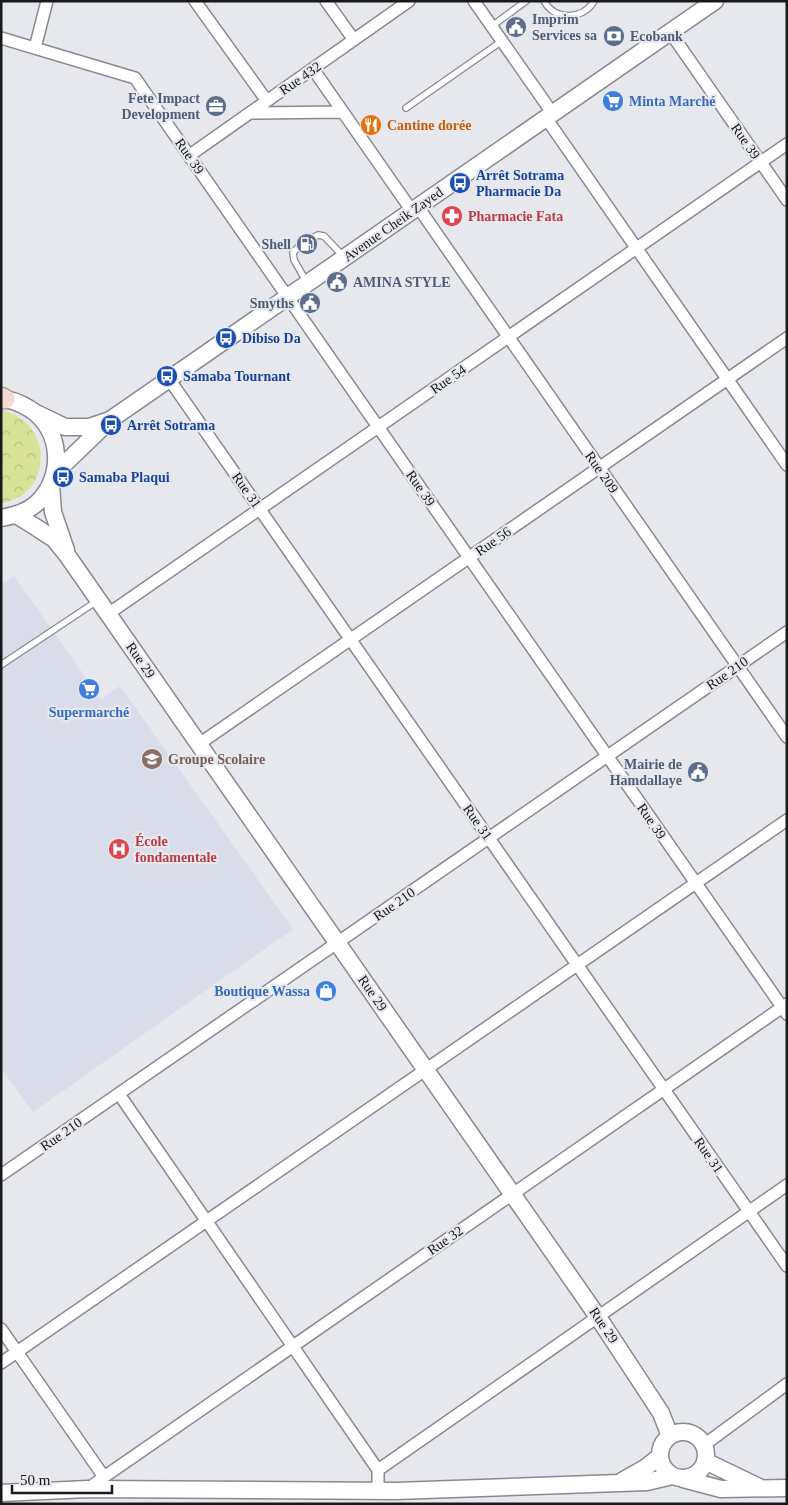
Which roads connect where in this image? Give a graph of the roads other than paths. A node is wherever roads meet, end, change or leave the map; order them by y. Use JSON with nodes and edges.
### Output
{"nodes":[{"id":1,"x":47,"y":1,"type":"edge"},
{"id":2,"x":196,"y":1,"type":"edge"},
{"id":3,"x":326,"y":1,"type":"edge"},
{"id":4,"x":409,"y":1,"type":"edge"},
{"id":5,"x":474,"y":1,"type":"edge"},
{"id":6,"x":526,"y":1,"type":"edge"},
{"id":7,"x":544,"y":1,"type":"edge"},
{"id":8,"x":594,"y":1,"type":"edge"},
{"id":9,"x":715,"y":1,"type":"edge"},
{"id":10,"x":492,"y":26,"type":"junction"},
{"id":11,"x":670,"y":32,"type":"junction"},
{"id":12,"x":1,"y":38,"type":"edge"},
{"id":13,"x":354,"y":40,"type":"junction"},
{"id":14,"x":502,"y":41,"type":"junction"},
{"id":15,"x":34,"y":48,"type":"junction"},
{"id":16,"x":313,"y":69,"type":"junction"},
{"id":17,"x":267,"y":101,"type":"junction"},
{"id":18,"x":406,"y":108,"type":"dead end"},
{"id":19,"x":343,"y":112,"type":"junction"},
{"id":20,"x":250,"y":113,"type":"junction"},
{"id":21,"x":549,"y":116,"type":"junction"},
{"id":22,"x":787,"y":144,"type":"edge"},
{"id":23,"x":190,"y":156,"type":"junction"},
{"id":24,"x":760,"y":162,"type":"junction"},
{"id":25,"x":787,"y":200,"type":"edge"},
{"id":26,"x":415,"y":209,"type":"junction"},
{"id":27,"x":310,"y":239,"type":"dead end"},
{"id":28,"x":296,"y":248,"type":"dead end"},
{"id":29,"x":636,"y":248,"type":"junction"},
{"id":30,"x":344,"y":258,"type":"junction"},
{"id":31,"x":308,"y":283,"type":"junction"},
{"id":32,"x":288,"y":297,"type":"junction"},
{"id":33,"x":508,"y":337,"type":"junction"},
{"id":34,"x":787,"y":338,"type":"edge"},
{"id":35,"x":169,"y":379,"type":"junction"},
{"id":36,"x":727,"y":379,"type":"junction"},
{"id":37,"x":3,"y":398,"type":"edge"},
{"id":38,"x":36,"y":413,"type":"junction"},
{"id":39,"x":110,"y":420,"type":"junction"},
{"id":40,"x":378,"y":427,"type":"junction"},
{"id":41,"x":787,"y":465,"type":"edge"},
{"id":42,"x":599,"y":468,"type":"junction"},
{"id":43,"x":53,"y":479,"type":"junction"},
{"id":44,"x":260,"y":509,"type":"junction"},
{"id":45,"x":8,"y":517,"type":"edge"},
{"id":46,"x":67,"y":555,"type":"junction"},
{"id":47,"x":469,"y":557,"type":"junction"},
{"id":48,"x":99,"y":600,"type":"junction"},
{"id":49,"x":108,"y":614,"type":"junction"},
{"id":50,"x":787,"y":632,"type":"edge"},
{"id":51,"x":351,"y":640,"type":"junction"},
{"id":52,"x":1,"y":665,"type":"edge"},
{"id":53,"x":737,"y":666,"type":"junction"},
{"id":54,"x":787,"y":737,"type":"edge"},
{"id":55,"x":199,"y":744,"type":"junction"},
{"id":56,"x":607,"y":756,"type":"junction"},
{"id":57,"x":787,"y":820,"type":"edge"},
{"id":58,"x":489,"y":838,"type":"junction"},
{"id":59,"x":695,"y":883,"type":"junction"},
{"id":60,"x":338,"y":943,"type":"junction"},
{"id":61,"x":577,"y":965,"type":"junction"},
{"id":62,"x":785,"y":1009,"type":"edge"},
{"id":63,"x":426,"y":1069,"type":"junction"},
{"id":64,"x":664,"y":1089,"type":"junction"},
{"id":65,"x":119,"y":1094,"type":"junction"},
{"id":66,"x":1,"y":1175,"type":"edge"},
{"id":67,"x":787,"y":1185,"type":"edge"},
{"id":68,"x":512,"y":1194,"type":"junction"},
{"id":69,"x":749,"y":1212,"type":"junction"},
{"id":70,"x":207,"y":1221,"type":"junction"},
{"id":71,"x":787,"y":1266,"type":"edge"},
{"id":72,"x":598,"y":1317,"type":"junction"},
{"id":73,"x":1,"y":1329,"type":"edge"},
{"id":74,"x":293,"y":1346,"type":"junction"},
{"id":75,"x":17,"y":1352,"type":"junction"},
{"id":76,"x":1,"y":1363,"type":"edge"},
{"id":77,"x":787,"y":1384,"type":"edge"},
{"id":78,"x":670,"y":1436,"type":"junction"},
{"id":79,"x":705,"y":1453,"type":"junction"},
{"id":80,"x":659,"y":1457,"type":"junction"},
{"id":81,"x":378,"y":1470,"type":"junction"},
{"id":82,"x":104,"y":1476,"type":"junction"},
{"id":83,"x":676,"y":1478,"type":"junction"},
{"id":84,"x":618,"y":1483,"type":"junction"},
{"id":85,"x":761,"y":1488,"type":"junction"},
{"id":86,"x":787,"y":1488,"type":"edge"},
{"id":87,"x":88,"y":1489,"type":"junction"},
{"id":88,"x":378,"y":1491,"type":"junction"},
{"id":89,"x":1,"y":1493,"type":"edge"},
{"id":90,"x":395,"y":1497,"type":"edge"}],
"edges":[{"from":1,"to":15,"type":"street"},
{"from":2,"to":17,"type":"street"},
{"from":3,"to":13,"type":"street"},
{"from":4,"to":13,"type":"street","name":"Rue 432"},
{"from":5,"to":10,"type":"street"},
{"from":6,"to":10,"type":"lane"},
{"from":7,"to":8,"type":"lane"},
{"from":9,"to":11,"type":"main road","name":"Avenue Cheik Zayed"},
{"from":10,"to":14,"type":"street"},
{"from":11,"to":21,"type":"main road","name":"Avenue Cheik Zayed"},
{"from":11,"to":24,"type":"street","name":"Rue 39"},
{"from":12,"to":15,"type":"street","name":"Rue 39"},
{"from":13,"to":16,"type":"street","name":"Rue 432"},
{"from":14,"to":18,"type":"lane"},
{"from":14,"to":21,"type":"street"},
{"from":15,"to":23,"type":"street","name":"Rue 39"},
{"from":16,"to":17,"type":"street","name":"Rue 432"},
{"from":16,"to":19,"type":"street","name":"Rue 209"},
{"from":17,"to":20,"type":"street","name":"Rue 432"},
{"from":19,"to":20,"type":"street"},
{"from":19,"to":26,"type":"street","name":"Rue 209"},
{"from":20,"to":23,"type":"street","name":"Rue 432"},
{"from":21,"to":26,"type":"main road","name":"Avenue Cheik Zayed"},
{"from":21,"to":29,"type":"street"},
{"from":22,"to":24,"type":"street","name":"Rue 54"},
{"from":23,"to":32,"type":"street","name":"Rue 39"},
{"from":24,"to":25,"type":"street","name":"Rue 39"},
{"from":24,"to":29,"type":"street","name":"Rue 54"},
{"from":26,"to":30,"type":"main road","name":"Avenue Cheik Zayed"},
{"from":26,"to":33,"type":"street","name":"Rue 209"},
{"from":27,"to":30,"type":"lane"},
{"from":28,"to":31,"type":"lane"},
{"from":29,"to":33,"type":"street","name":"Rue 54"},
{"from":29,"to":36,"type":"street"},
{"from":30,"to":31,"type":"main road","name":"Avenue Cheik Zayed"},
{"from":31,"to":32,"type":"main road","name":"Avenue Cheik Zayed"},
{"from":32,"to":35,"type":"main road","name":"Avenue Cheik Zayed"},
{"from":32,"to":40,"type":"street","name":"Rue 39"},
{"from":33,"to":40,"type":"street","name":"Rue 54"},
{"from":33,"to":42,"type":"street","name":"Rue 209"},
{"from":34,"to":36,"type":"street","name":"Rue 56"},
{"from":35,"to":39,"type":"main road","name":"Avenue Cheik Zayed"},
{"from":35,"to":44,"type":"street","name":"Rue 31"},
{"from":36,"to":41,"type":"street"},
{"from":36,"to":42,"type":"street","name":"Rue 56"},
{"from":37,"to":38,"type":"main road","name":"Avenue Cheik Zayed"},
{"from":38,"to":39,"type":"main road","name":"Avenue Cheik Zayed"},
{"from":38,"to":43,"type":"main road","name":"Rue 29"},
{"from":39,"to":43,"type":"main road"},
{"from":40,"to":44,"type":"street","name":"Rue 54"},
{"from":40,"to":47,"type":"street","name":"Rue 39"},
{"from":42,"to":47,"type":"street","name":"Rue 56"},
{"from":42,"to":53,"type":"street","name":"Rue 209"},
{"from":43,"to":45,"type":"main road"},
{"from":43,"to":46,"type":"main road","name":"Rue 29"},
{"from":44,"to":49,"type":"street","name":"Rue 54"},
{"from":44,"to":51,"type":"street","name":"Rue 31"},
{"from":45,"to":46,"type":"main road","name":"Rue 29"},
{"from":46,"to":48,"type":"main road","name":"Rue 29"},
{"from":47,"to":51,"type":"street","name":"Rue 56"},
{"from":47,"to":56,"type":"street","name":"Rue 39"},
{"from":48,"to":49,"type":"main road","name":"Rue 29"},
{"from":48,"to":52,"type":"lane"},
{"from":49,"to":55,"type":"main road","name":"Rue 29"},
{"from":50,"to":53,"type":"street","name":"Rue 210"},
{"from":51,"to":55,"type":"street","name":"Rue 56"},
{"from":51,"to":58,"type":"street","name":"Rue 31"},
{"from":53,"to":54,"type":"street","name":"Rue 209"},
{"from":53,"to":56,"type":"street","name":"Rue 210"},
{"from":55,"to":60,"type":"main road","name":"Rue 29"},
{"from":56,"to":58,"type":"street","name":"Rue 210"},
{"from":56,"to":59,"type":"street","name":"Rue 39"},
{"from":57,"to":59,"type":"street"},
{"from":58,"to":60,"type":"street","name":"Rue 210"},
{"from":58,"to":61,"type":"street","name":"Rue 31"},
{"from":59,"to":61,"type":"street"},
{"from":59,"to":62,"type":"street","name":"Rue 39"},
{"from":60,"to":63,"type":"main road","name":"Rue 29"},
{"from":60,"to":65,"type":"street","name":"Rue 210"},
{"from":61,"to":63,"type":"street"},
{"from":61,"to":64,"type":"street","name":"Rue 31"},
{"from":62,"to":64,"type":"street","name":"Rue 32"},
{"from":63,"to":68,"type":"main road","name":"Rue 29"},
{"from":63,"to":70,"type":"street"},
{"from":64,"to":68,"type":"street","name":"Rue 32"},
{"from":64,"to":69,"type":"street","name":"Rue 31"},
{"from":65,"to":66,"type":"street","name":"Rue 210"},
{"from":65,"to":70,"type":"street"},
{"from":67,"to":69,"type":"street"},
{"from":68,"to":72,"type":"main road","name":"Rue 29"},
{"from":68,"to":74,"type":"street","name":"Rue 32"},
{"from":69,"to":71,"type":"street","name":"Rue 31"},
{"from":69,"to":72,"type":"street"},
{"from":70,"to":74,"type":"street"},
{"from":70,"to":75,"type":"street"},
{"from":72,"to":78,"type":"main road","name":"Rue 29"},
{"from":72,"to":81,"type":"street"},
{"from":73,"to":75,"type":"street"},
{"from":74,"to":81,"type":"street"},
{"from":74,"to":82,"type":"street","name":"Rue 32"},
{"from":75,"to":76,"type":"street"},
{"from":75,"to":82,"type":"street"},
{"from":77,"to":79,"type":"street"},
{"from":78,"to":79,"type":"main road"},
{"from":78,"to":80,"type":"main road"},
{"from":79,"to":83,"type":"main road"},
{"from":79,"to":85,"type":"main road"},
{"from":80,"to":83,"type":"main road"},
{"from":80,"to":84,"type":"main road"},
{"from":81,"to":88,"type":"street"},
{"from":82,"to":87,"type":"street","name":"Rue 32"},
{"from":83,"to":84,"type":"main road"},
{"from":83,"to":85,"type":"main road"},
{"from":84,"to":90,"type":"main road"},
{"from":85,"to":86,"type":"main road"},
{"from":87,"to":88,"type":"main road"},
{"from":87,"to":89,"type":"main road"},
{"from":88,"to":90,"type":"main road"}]}
